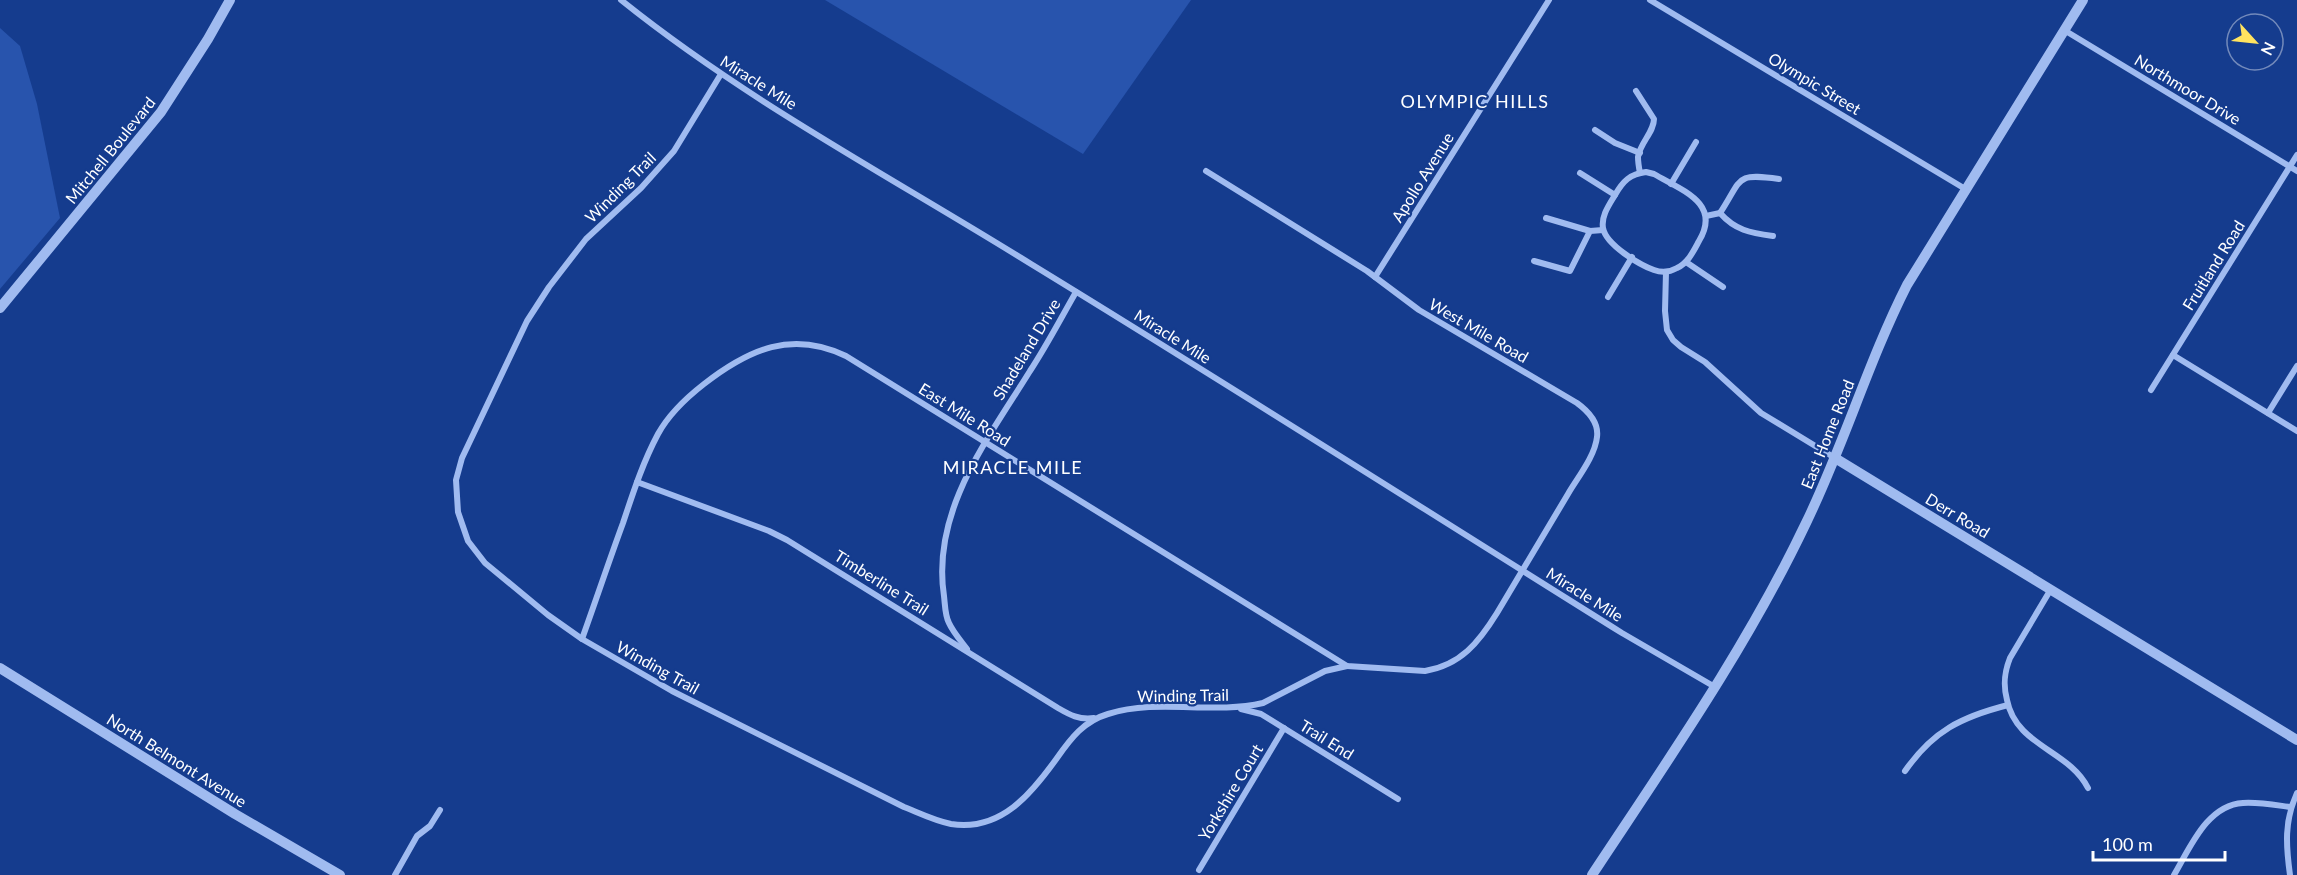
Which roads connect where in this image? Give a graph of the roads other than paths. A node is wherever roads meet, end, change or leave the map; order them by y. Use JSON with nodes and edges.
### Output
{"nodes":[{"id":1,"x":230,"y":0,"type":"edge"},
{"id":2,"x":621,"y":0,"type":"edge"},
{"id":3,"x":1550,"y":0,"type":"edge"},
{"id":4,"x":1650,"y":0,"type":"edge"},
{"id":5,"x":2083,"y":0,"type":"edge"},
{"id":6,"x":2064,"y":30,"type":"junction"},
{"id":7,"x":721,"y":74,"type":"junction"},
{"id":8,"x":1636,"y":91,"type":"dead end"},
{"id":9,"x":1595,"y":130,"type":"dead end"},
{"id":10,"x":1696,"y":142,"type":"dead end"},
{"id":11,"x":1640,"y":153,"type":"junction"},
{"id":12,"x":2297,"y":156,"type":"edge"},
{"id":13,"x":2290,"y":167,"type":"junction"},
{"id":14,"x":1206,"y":171,"type":"dead end"},
{"id":15,"x":2297,"y":171,"type":"edge"},
{"id":16,"x":1580,"y":173,"type":"dead end"},
{"id":17,"x":1640,"y":173,"type":"junction"},
{"id":18,"x":1779,"y":179,"type":"dead end"},
{"id":19,"x":1671,"y":184,"type":"junction"},
{"id":20,"x":1966,"y":190,"type":"junction"},
{"id":21,"x":1615,"y":195,"type":"junction"},
{"id":22,"x":1720,"y":213,"type":"junction"},
{"id":23,"x":1706,"y":216,"type":"junction"},
{"id":24,"x":1546,"y":218,"type":"dead end"},
{"id":25,"x":1603,"y":230,"type":"junction"},
{"id":26,"x":1590,"y":231,"type":"junction"},
{"id":27,"x":1773,"y":236,"type":"dead end"},
{"id":28,"x":1632,"y":257,"type":"junction"},
{"id":29,"x":1534,"y":261,"type":"dead end"},
{"id":30,"x":1686,"y":262,"type":"junction"},
{"id":31,"x":1666,"y":272,"type":"junction"},
{"id":32,"x":1375,"y":277,"type":"junction"},
{"id":33,"x":1723,"y":287,"type":"dead end"},
{"id":34,"x":1076,"y":292,"type":"junction"},
{"id":35,"x":1608,"y":297,"type":"dead end"},
{"id":36,"x":0,"y":308,"type":"edge"},
{"id":37,"x":2173,"y":355,"type":"junction"},
{"id":38,"x":2297,"y":366,"type":"edge"},
{"id":39,"x":2151,"y":390,"type":"dead end"},
{"id":40,"x":2268,"y":413,"type":"junction"},
{"id":41,"x":2297,"y":431,"type":"edge"},
{"id":42,"x":985,"y":443,"type":"junction"},
{"id":43,"x":1835,"y":458,"type":"junction"},
{"id":44,"x":637,"y":482,"type":"junction"},
{"id":45,"x":1522,"y":571,"type":"junction"},
{"id":46,"x":2051,"y":589,"type":"junction"},
{"id":47,"x":582,"y":639,"type":"junction"},
{"id":48,"x":969,"y":653,"type":"junction"},
{"id":49,"x":1347,"y":666,"type":"junction"},
{"id":50,"x":0,"y":668,"type":"edge"},
{"id":51,"x":1716,"y":687,"type":"junction"},
{"id":52,"x":2008,"y":705,"type":"junction"},
{"id":53,"x":1238,"y":708,"type":"junction"},
{"id":54,"x":1103,"y":716,"type":"junction"},
{"id":55,"x":1284,"y":728,"type":"junction"},
{"id":56,"x":2297,"y":740,"type":"edge"},
{"id":57,"x":1905,"y":771,"type":"dead end"},
{"id":58,"x":2088,"y":788,"type":"dead end"},
{"id":59,"x":2297,"y":793,"type":"edge"},
{"id":60,"x":1398,"y":799,"type":"dead end"},
{"id":61,"x":2290,"y":807,"type":"junction"},
{"id":62,"x":440,"y":810,"type":"dead end"},
{"id":63,"x":1200,"y":870,"type":"dead end"},
{"id":64,"x":340,"y":875,"type":"edge"},
{"id":65,"x":395,"y":875,"type":"edge"},
{"id":66,"x":1592,"y":875,"type":"edge"},
{"id":67,"x":2174,"y":875,"type":"edge"},
{"id":68,"x":2290,"y":875,"type":"edge"}],
"edges":[{"from":1,"to":36,"type":"street","name":"Mitchell Boulevard"},
{"from":2,"to":7,"type":"street","name":"Miracle Mile"},
{"from":3,"to":32,"type":"street","name":"Apollo Avenue"},
{"from":4,"to":20,"type":"street","name":"Olympic Street"},
{"from":5,"to":6,"type":"street","name":"East Home Road"},
{"from":6,"to":13,"type":"street","name":"Northmoor Drive"},
{"from":6,"to":20,"type":"street","name":"East Home Road"},
{"from":7,"to":34,"type":"street","name":"Miracle Mile"},
{"from":7,"to":47,"type":"street","name":"Winding Trail"},
{"from":8,"to":11,"type":"street"},
{"from":9,"to":11,"type":"street"},
{"from":10,"to":19,"type":"street"},
{"from":11,"to":17,"type":"street"},
{"from":12,"to":13,"type":"street","name":"Fruitland Road"},
{"from":13,"to":15,"type":"street","name":"Northmoor Drive"},
{"from":13,"to":37,"type":"street","name":"Fruitland Road"},
{"from":14,"to":32,"type":"street","name":"West Mile Road"},
{"from":16,"to":21,"type":"street"},
{"from":17,"to":19,"type":"street"},
{"from":17,"to":21,"type":"street"},
{"from":18,"to":22,"type":"street"},
{"from":19,"to":23,"type":"street"},
{"from":20,"to":43,"type":"street","name":"East Home Road"},
{"from":21,"to":25,"type":"street"},
{"from":22,"to":23,"type":"street"},
{"from":22,"to":27,"type":"street"},
{"from":23,"to":30,"type":"street"},
{"from":24,"to":26,"type":"street"},
{"from":25,"to":26,"type":"street"},
{"from":25,"to":28,"type":"street"},
{"from":26,"to":29,"type":"street"},
{"from":28,"to":31,"type":"street"},
{"from":28,"to":35,"type":"street"},
{"from":30,"to":31,"type":"street"},
{"from":30,"to":33,"type":"street"},
{"from":31,"to":43,"type":"street","name":"Derr Road"},
{"from":32,"to":45,"type":"street","name":"West Mile Road"},
{"from":34,"to":42,"type":"street","name":"Shadeland Drive"},
{"from":34,"to":45,"type":"street","name":"Miracle Mile"},
{"from":37,"to":39,"type":"street","name":"Fruitland Road"},
{"from":37,"to":40,"type":"street"},
{"from":38,"to":40,"type":"street"},
{"from":40,"to":41,"type":"street"},
{"from":42,"to":44,"type":"street","name":"East Mile Road"},
{"from":42,"to":48,"type":"street","name":"Shadeland Drive"},
{"from":42,"to":49,"type":"street","name":"East Mile Road"},
{"from":43,"to":46,"type":"street","name":"Derr Road"},
{"from":43,"to":51,"type":"street","name":"East Home Road"},
{"from":44,"to":47,"type":"street","name":"East Mile Road"},
{"from":44,"to":48,"type":"street","name":"Timberline Trail"},
{"from":45,"to":49,"type":"street","name":"East Mile Road"},
{"from":45,"to":51,"type":"street","name":"Miracle Mile"},
{"from":46,"to":52,"type":"street"},
{"from":46,"to":56,"type":"street","name":"Derr Road"},
{"from":47,"to":54,"type":"street","name":"Winding Trail"},
{"from":48,"to":54,"type":"street","name":"Timberline Trail"},
{"from":49,"to":53,"type":"street","name":"Winding Trail"},
{"from":50,"to":64,"type":"street","name":"North Belmont Avenue"},
{"from":51,"to":66,"type":"street","name":"East Home Road"},
{"from":52,"to":57,"type":"street"},
{"from":52,"to":58,"type":"street"},
{"from":53,"to":54,"type":"street","name":"Winding Trail"},
{"from":53,"to":55,"type":"street","name":"Trail End"},
{"from":55,"to":60,"type":"street","name":"Trail End"},
{"from":55,"to":63,"type":"street","name":"Yorkshire Court"},
{"from":59,"to":61,"type":"street"},
{"from":61,"to":67,"type":"street"},
{"from":61,"to":68,"type":"street"},
{"from":62,"to":65,"type":"street"}]}
